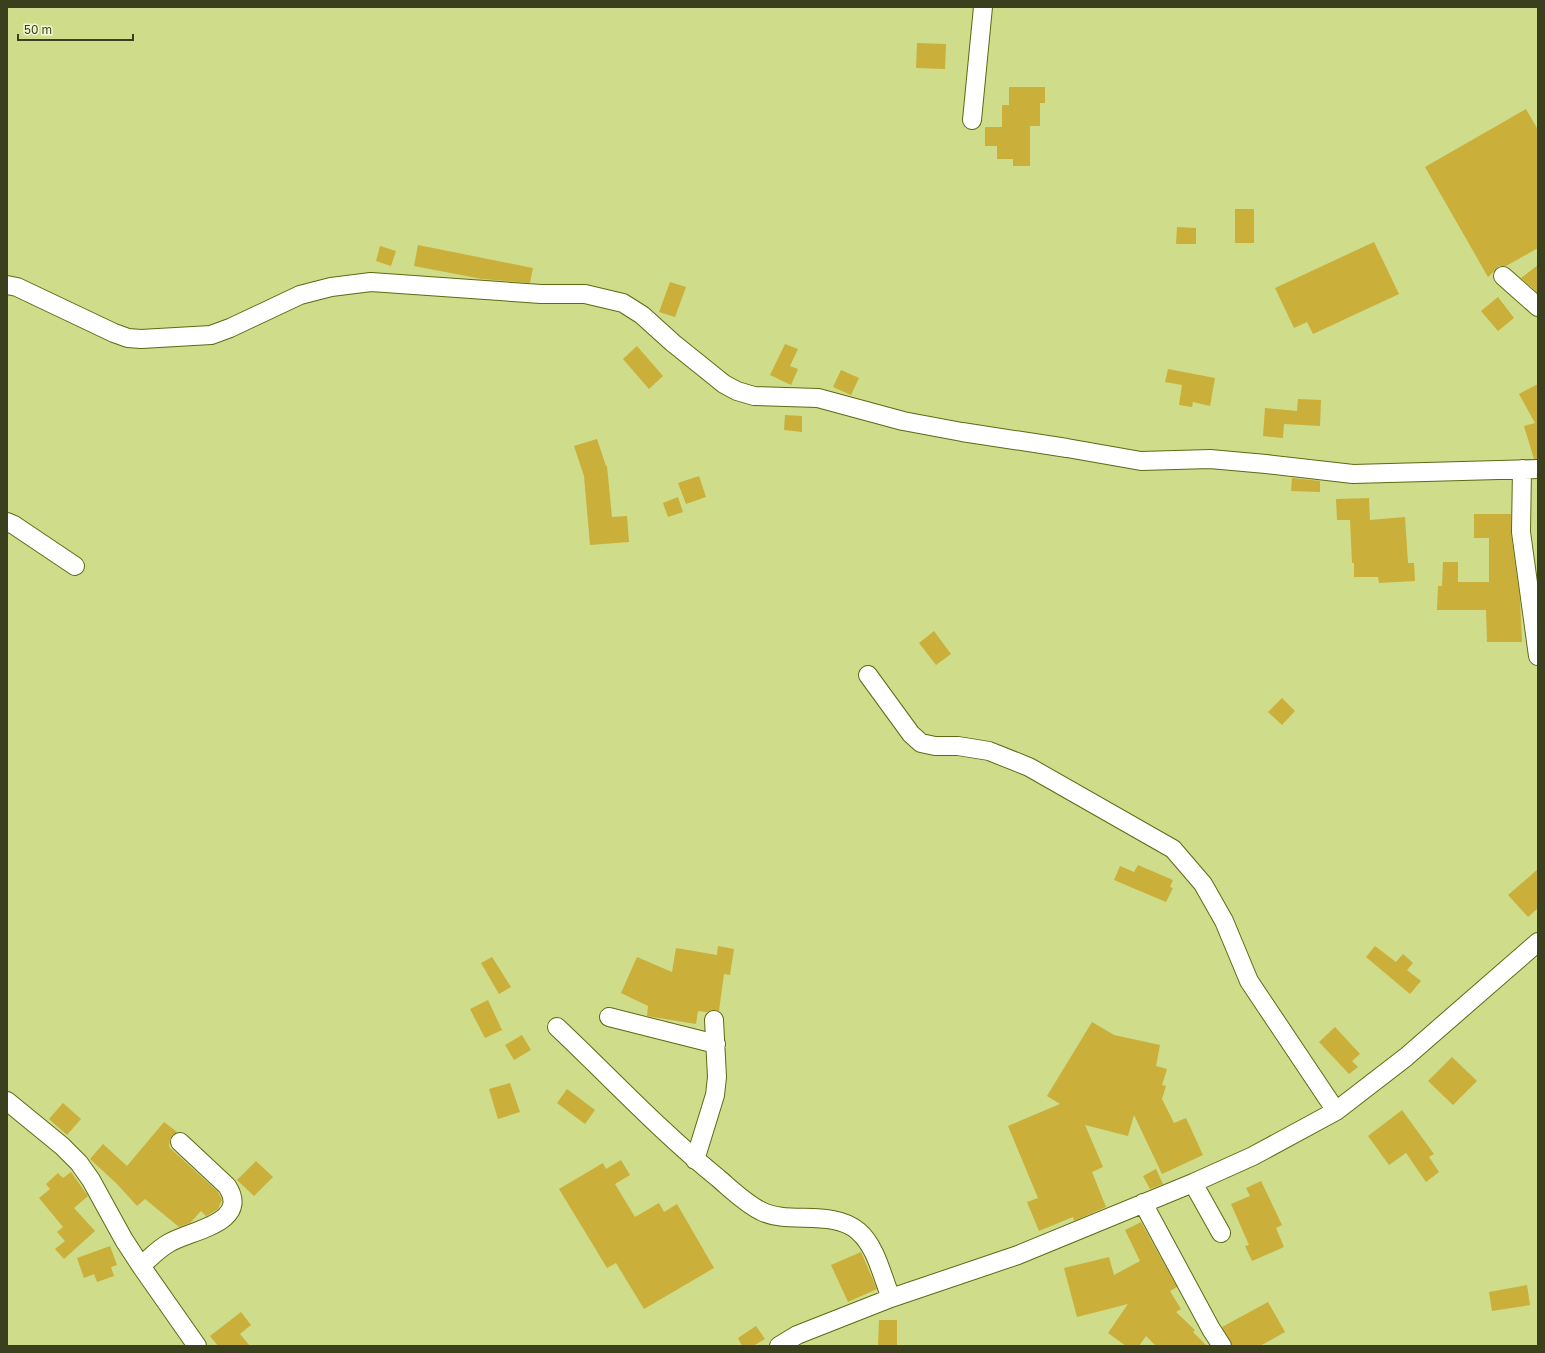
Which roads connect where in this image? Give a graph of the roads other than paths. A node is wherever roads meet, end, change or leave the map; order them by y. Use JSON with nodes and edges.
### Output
{"nodes":[{"id":1,"x":983,"y":7,"type":"edge"},
{"id":2,"x":972,"y":120,"type":"dead end"},
{"id":3,"x":1503,"y":276,"type":"dead end"},
{"id":4,"x":7,"y":285,"type":"edge"},
{"id":5,"x":1538,"y":307,"type":"edge"},
{"id":6,"x":1530,"y":469,"type":"edge"},
{"id":7,"x":7,"y":522,"type":"edge"},
{"id":8,"x":75,"y":566,"type":"dead end"},
{"id":9,"x":1538,"y":656,"type":"edge"},
{"id":10,"x":868,"y":675,"type":"dead end"},
{"id":11,"x":1538,"y":942,"type":"edge"},
{"id":12,"x":609,"y":1017,"type":"dead end"},
{"id":13,"x":714,"y":1020,"type":"dead end"},
{"id":14,"x":557,"y":1027,"type":"dead end"},
{"id":15,"x":716,"y":1044,"type":"junction"},
{"id":16,"x":7,"y":1101,"type":"edge"},
{"id":17,"x":1336,"y":1110,"type":"junction"},
{"id":18,"x":180,"y":1142,"type":"dead end"},
{"id":19,"x":695,"y":1160,"type":"junction"},
{"id":20,"x":1193,"y":1183,"type":"junction"},
{"id":21,"x":1143,"y":1203,"type":"junction"},
{"id":22,"x":1221,"y":1233,"type":"dead end"},
{"id":23,"x":141,"y":1266,"type":"junction"},
{"id":24,"x":891,"y":1298,"type":"junction"},
{"id":25,"x":197,"y":1346,"type":"edge"},
{"id":26,"x":779,"y":1346,"type":"edge"},
{"id":27,"x":1222,"y":1346,"type":"edge"}],
"edges":[{"from":1,"to":2,"type":"street"},
{"from":3,"to":5,"type":"street"},
{"from":4,"to":6,"type":"street"},
{"from":6,"to":9,"type":"street"},
{"from":7,"to":8,"type":"street"},
{"from":10,"to":17,"type":"street"},
{"from":11,"to":17,"type":"street"},
{"from":12,"to":15,"type":"street"},
{"from":13,"to":15,"type":"street"},
{"from":14,"to":19,"type":"street"},
{"from":15,"to":19,"type":"street"},
{"from":16,"to":23,"type":"street"},
{"from":17,"to":20,"type":"street"},
{"from":18,"to":23,"type":"street"},
{"from":19,"to":24,"type":"street"},
{"from":20,"to":21,"type":"street"},
{"from":20,"to":22,"type":"street"},
{"from":21,"to":24,"type":"street"},
{"from":21,"to":27,"type":"street"},
{"from":23,"to":25,"type":"street"},
{"from":24,"to":26,"type":"street"}]}
